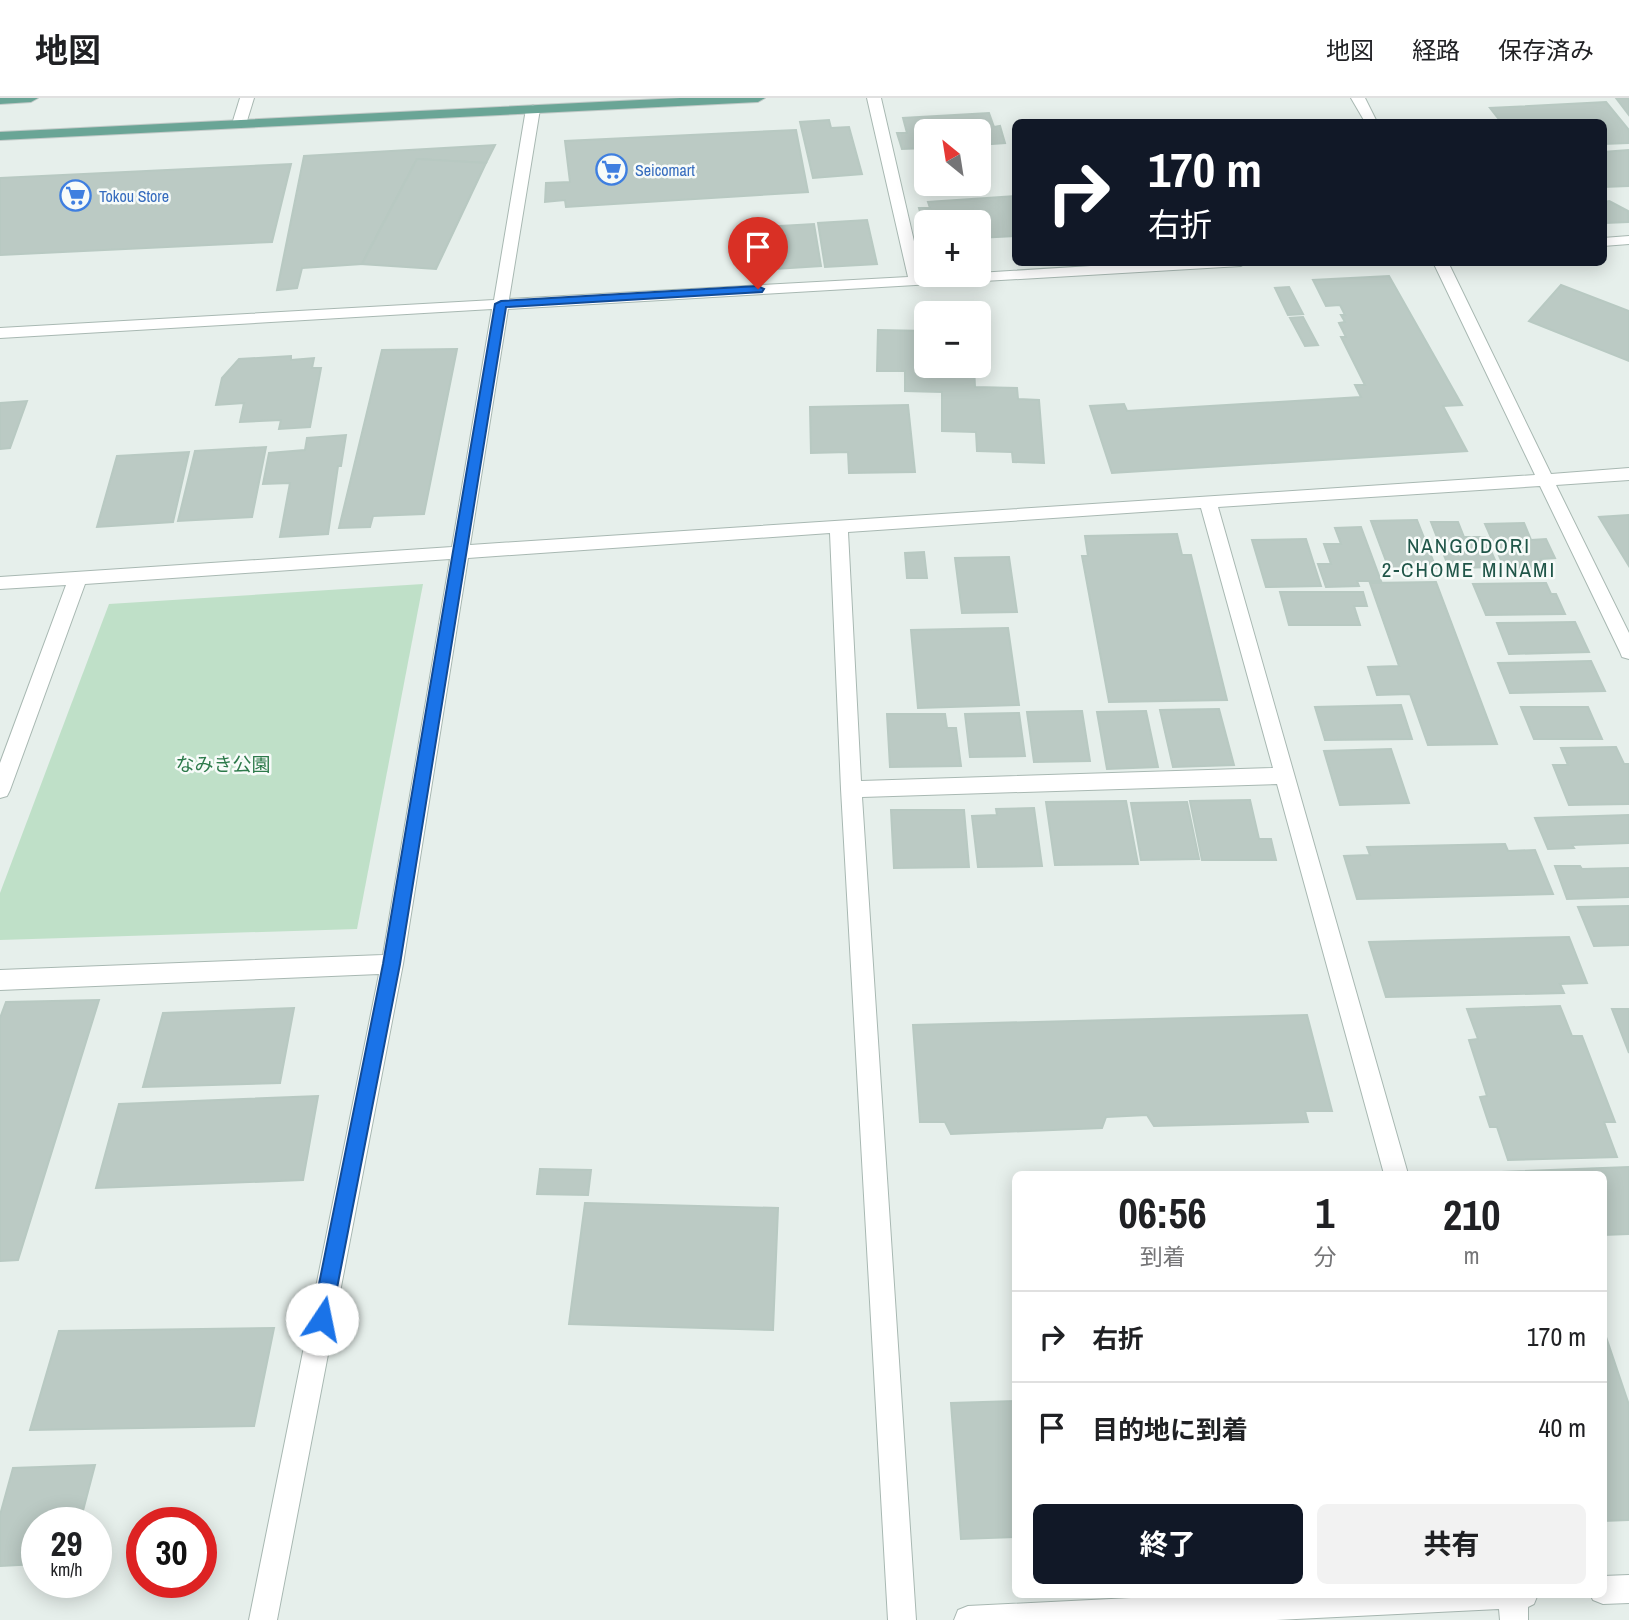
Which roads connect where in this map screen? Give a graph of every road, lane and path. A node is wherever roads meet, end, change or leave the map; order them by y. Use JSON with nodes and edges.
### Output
{"nodes":[{"id":1,"x":31,"y":98,"type":"edge"},
{"id":2,"x":247,"y":98,"type":"edge"},
{"id":3,"x":758,"y":98,"type":"edge"},
{"id":4,"x":874,"y":98,"type":"edge"},
{"id":5,"x":1358,"y":98,"type":"edge"},
{"id":6,"x":0,"y":100,"type":"edge"},
{"id":7,"x":533,"y":109,"type":"junction"},
{"id":8,"x":1369,"y":119,"type":"edge"},
{"id":9,"x":239,"y":124,"type":"junction"},
{"id":10,"x":0,"y":136,"type":"edge"},
{"id":11,"x":1629,"y":240,"type":"edge"},
{"id":12,"x":1607,"y":242,"type":"edge"},
{"id":13,"x":1169,"y":266,"type":"edge"},
{"id":14,"x":1442,"y":266,"type":"edge"},
{"id":15,"x":914,"y":271,"type":"edge"},
{"id":16,"x":991,"y":276,"type":"edge"},
{"id":17,"x":914,"y":280,"type":"edge"},
{"id":18,"x":501,"y":304,"type":"junction"},
{"id":19,"x":0,"y":333,"type":"edge"},
{"id":20,"x":1629,"y":474,"type":"edge"},
{"id":21,"x":1547,"y":480,"type":"junction"},
{"id":22,"x":1208,"y":502,"type":"junction"},
{"id":23,"x":839,"y":527,"type":"junction"},
{"id":24,"x":458,"y":552,"type":"junction"},
{"id":25,"x":78,"y":578,"type":"junction"},
{"id":26,"x":0,"y":583,"type":"edge"},
{"id":27,"x":1629,"y":652,"type":"edge"},
{"id":28,"x":1286,"y":776,"type":"junction"},
{"id":29,"x":851,"y":789,"type":"junction"},
{"id":30,"x":0,"y":790,"type":"edge"},
{"id":31,"x":391,"y":964,"type":"junction"},
{"id":32,"x":0,"y":980,"type":"edge"},
{"id":33,"x":1395,"y":1171,"type":"edge"},
{"id":34,"x":1629,"y":1588,"type":"edge"},
{"id":35,"x":1607,"y":1590,"type":"edge"},
{"id":36,"x":1448,"y":1598,"type":"edge"},
{"id":37,"x":1513,"y":1598,"type":"edge"},
{"id":38,"x":263,"y":1620,"type":"edge"},
{"id":39,"x":902,"y":1620,"type":"edge"},
{"id":40,"x":968,"y":1620,"type":"edge"},
{"id":41,"x":1514,"y":1620,"type":"edge"}],
"edges":[{"from":1,"to":6,"type":"main road"},
{"from":2,"to":9,"type":"street"},
{"from":3,"to":7,"type":"main road"},
{"from":4,"to":15,"type":"street"},
{"from":5,"to":8,"type":"street"},
{"from":7,"to":9,"type":"main road"},
{"from":7,"to":18,"type":"street"},
{"from":9,"to":10,"type":"main road"},
{"from":11,"to":12,"type":"street"},
{"from":13,"to":16,"type":"street"},
{"from":14,"to":21,"type":"street"},
{"from":17,"to":18,"type":"street"},
{"from":18,"to":19,"type":"street"},
{"from":18,"to":24,"type":"street"},
{"from":20,"to":21,"type":"street"},
{"from":21,"to":22,"type":"street"},
{"from":21,"to":27,"type":"street"},
{"from":22,"to":23,"type":"street"},
{"from":22,"to":28,"type":"street"},
{"from":23,"to":24,"type":"street"},
{"from":23,"to":29,"type":"street"},
{"from":24,"to":25,"type":"street"},
{"from":24,"to":31,"type":"street"},
{"from":25,"to":26,"type":"street"},
{"from":25,"to":30,"type":"street"},
{"from":28,"to":29,"type":"street"},
{"from":28,"to":33,"type":"street"},
{"from":29,"to":39,"type":"street"},
{"from":31,"to":32,"type":"street"},
{"from":31,"to":38,"type":"street"},
{"from":34,"to":35,"type":"street"},
{"from":36,"to":40,"type":"street"},
{"from":37,"to":41,"type":"street"}]}
